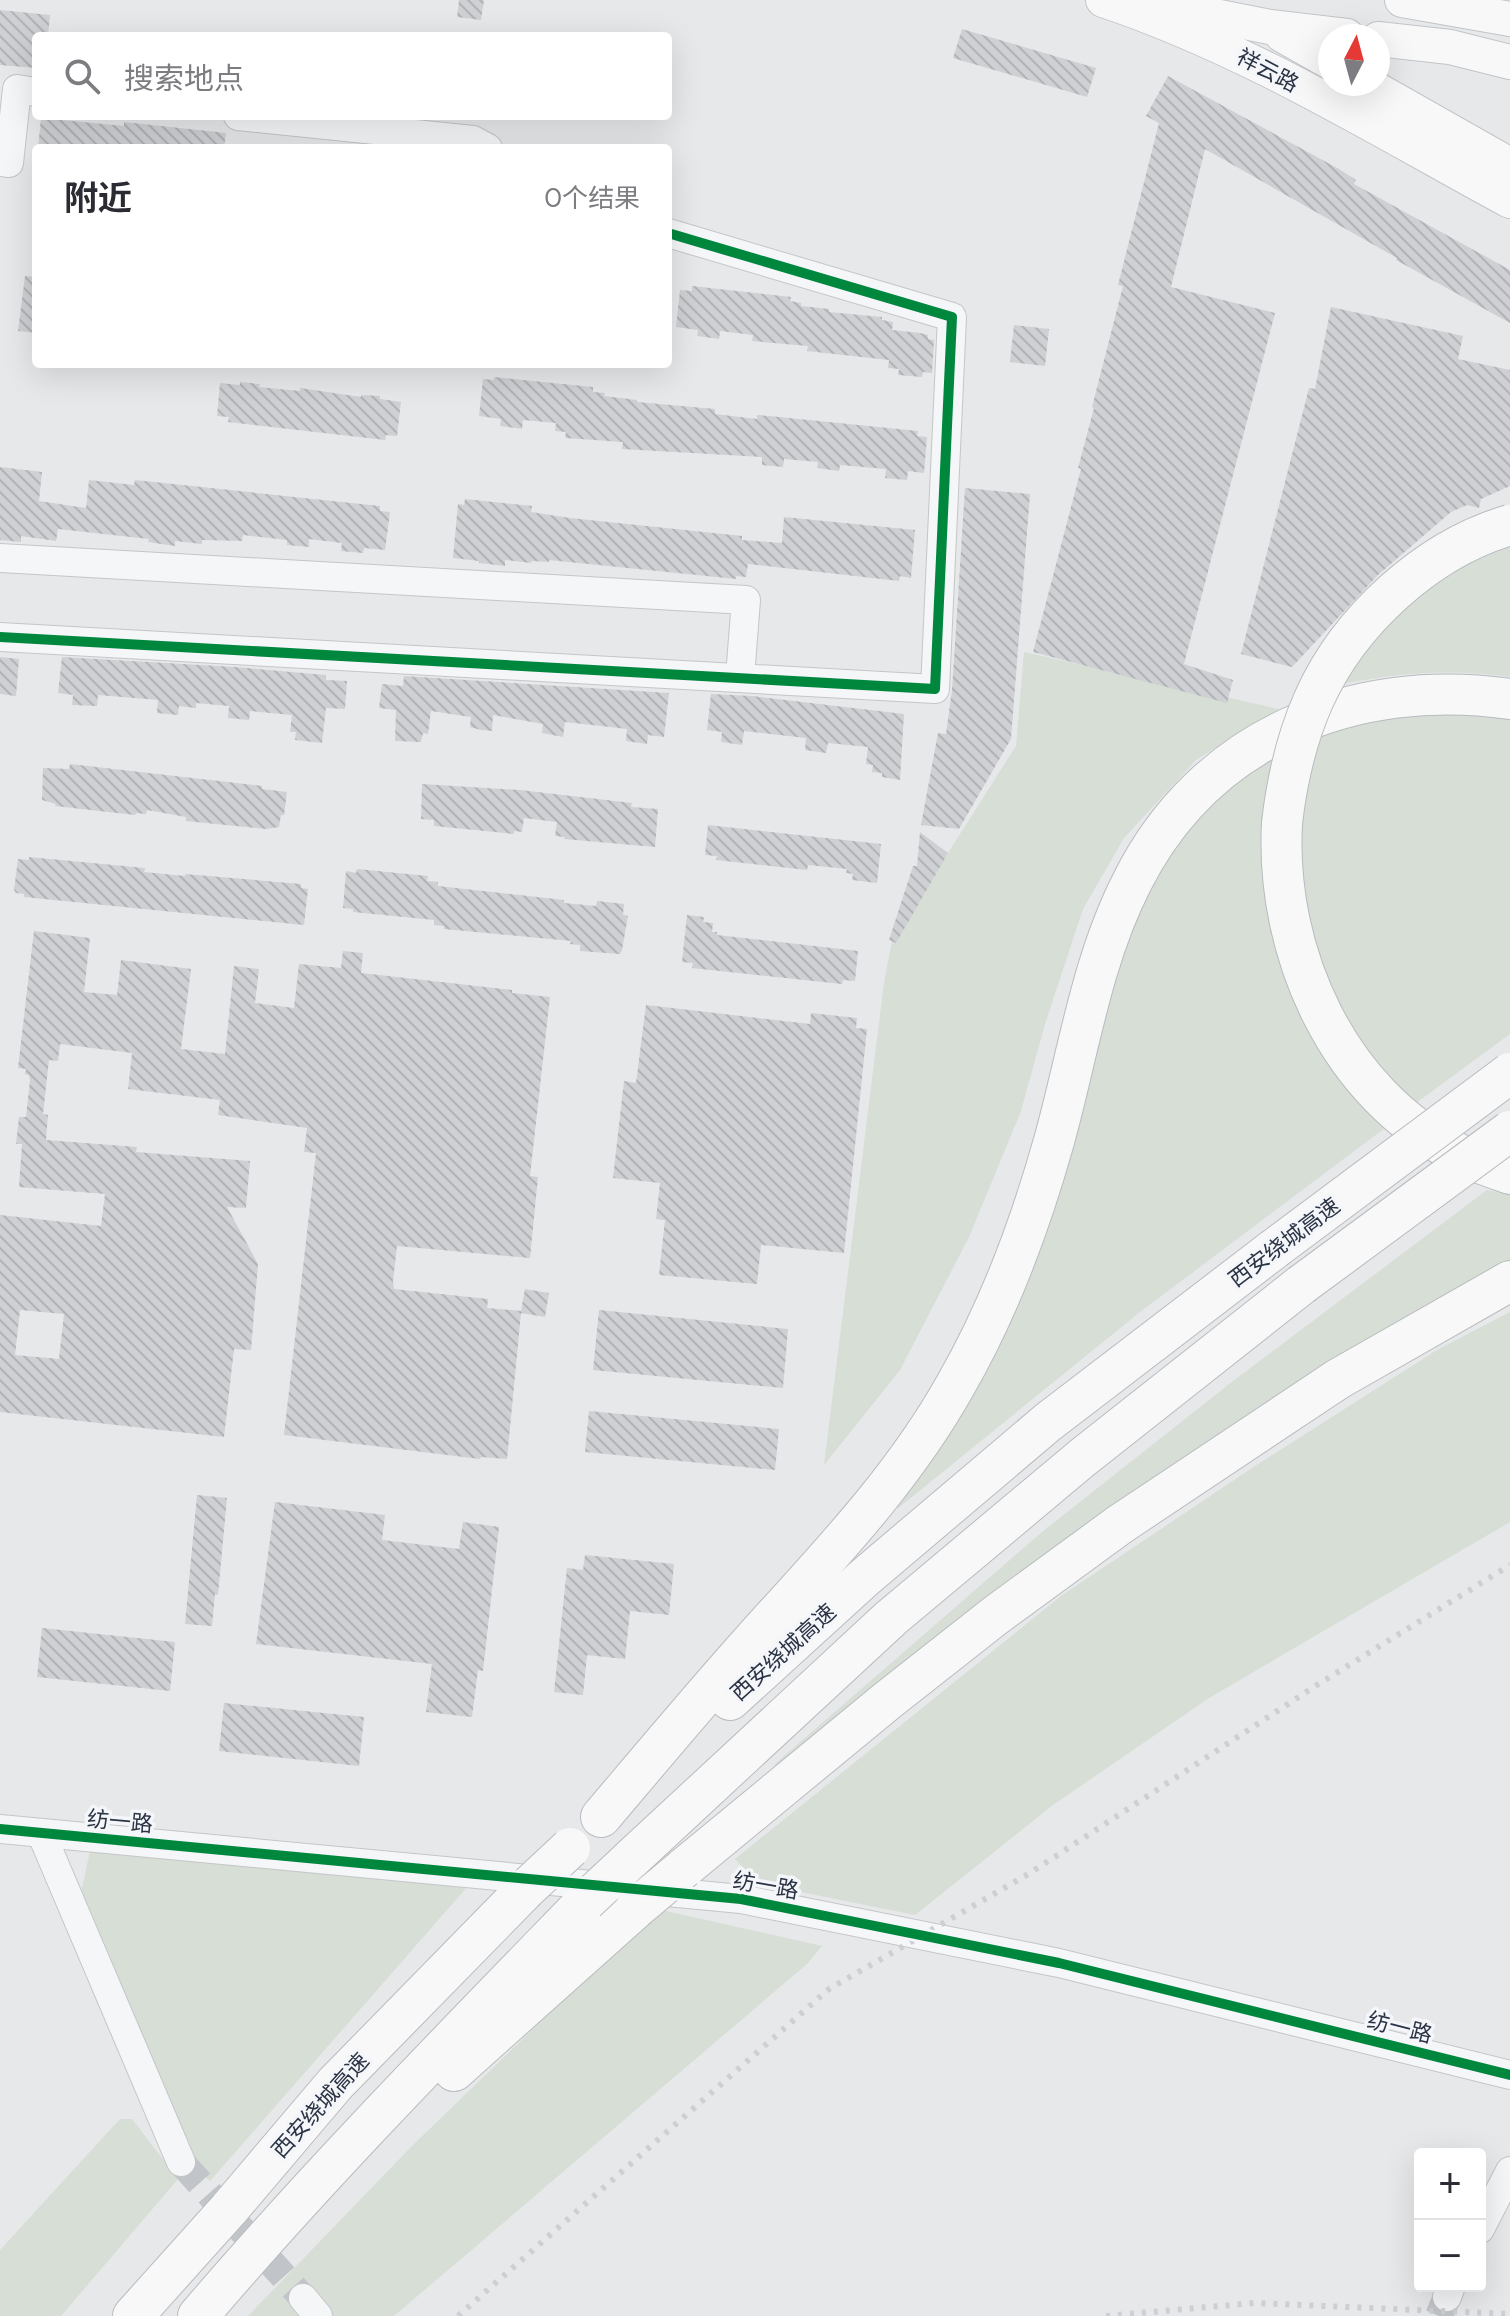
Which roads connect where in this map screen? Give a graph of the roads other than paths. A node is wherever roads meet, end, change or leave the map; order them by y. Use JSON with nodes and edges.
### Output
{"nodes":[{"id":1,"x":1103,"y":0,"type":"edge"},
{"id":2,"x":1133,"y":0,"type":"edge"},
{"id":3,"x":1239,"y":0,"type":"edge"},
{"id":4,"x":1402,"y":0,"type":"edge"},
{"id":5,"x":1510,"y":19,"type":"edge"},
{"id":6,"x":1270,"y":27,"type":"junction"},
{"id":7,"x":1318,"y":33,"type":"edge"},
{"id":8,"x":1390,"y":40,"type":"edge"},
{"id":9,"x":1318,"y":55,"type":"edge"},
{"id":10,"x":1510,"y":62,"type":"edge"},
{"id":11,"x":32,"y":91,"type":"edge"},
{"id":12,"x":1388,"y":96,"type":"edge"},
{"id":13,"x":277,"y":120,"type":"edge"},
{"id":14,"x":480,"y":144,"type":"edge"},
{"id":15,"x":0,"y":162,"type":"edge"},
{"id":16,"x":1510,"y":165,"type":"edge"},
{"id":17,"x":1510,"y":201,"type":"edge"},
{"id":18,"x":672,"y":234,"type":"edge"},
{"id":19,"x":1510,"y":525,"type":"edge"},
{"id":20,"x":0,"y":558,"type":"edge"},
{"id":21,"x":0,"y":637,"type":"edge"},
{"id":22,"x":740,"y":677,"type":"junction"},
{"id":23,"x":1510,"y":699,"type":"edge"},
{"id":24,"x":1510,"y":1073,"type":"edge"},
{"id":25,"x":1510,"y":1131,"type":"edge"},
{"id":26,"x":1510,"y":1174,"type":"edge"},
{"id":27,"x":1510,"y":1281,"type":"edge"},
{"id":28,"x":601,"y":1817,"type":"junction"},
{"id":29,"x":0,"y":1829,"type":"edge"},
{"id":30,"x":42,"y":1835,"type":"junction"},
{"id":31,"x":1510,"y":2075,"type":"edge"},
{"id":32,"x":181,"y":2162,"type":"tunnel mouth"},
{"id":33,"x":1510,"y":2171,"type":"edge"},
{"id":34,"x":1485,"y":2220,"type":"edge"},
{"id":35,"x":260,"y":2243,"type":"junction"},
{"id":36,"x":133,"y":2316,"type":"edge"},
{"id":37,"x":198,"y":2316,"type":"edge"}],
"edges":[{"from":1,"to":17,"type":"main road","name":"祥云路"},
{"from":2,"to":6,"type":"main road"},
{"from":3,"to":6,"type":"main road","name":"祥云路"},
{"from":4,"to":5,"type":"main road"},
{"from":6,"to":7,"type":"main road"},
{"from":6,"to":9,"type":"main road","name":"祥云路"},
{"from":8,"to":10,"type":"main road"},
{"from":11,"to":15,"type":"street"},
{"from":12,"to":16,"type":"main road"},
{"from":13,"to":14,"type":"street"},
{"from":18,"to":22,"type":"street"},
{"from":19,"to":26,"type":"highway","bridge":true},
{"from":20,"to":22,"type":"street"},
{"from":21,"to":22,"type":"street"},
{"from":23,"to":28,"type":"highway"},
{"from":24,"to":28,"type":"highway","name":"西安绕城高速","bridge":true},
{"from":25,"to":35,"type":"highway","name":"西安绕城高速","bridge":true},
{"from":27,"to":35,"type":"highway","bridge":true},
{"from":28,"to":36,"type":"highway","name":"西安绕城高速","bridge":true},
{"from":29,"to":30,"type":"street","name":"纺一路"},
{"from":30,"to":31,"type":"street","name":"纺一路"},
{"from":30,"to":32,"type":"street"},
{"from":33,"to":34,"type":"street"},
{"from":35,"to":37,"type":"highway","name":"西安绕城高速"}]}
